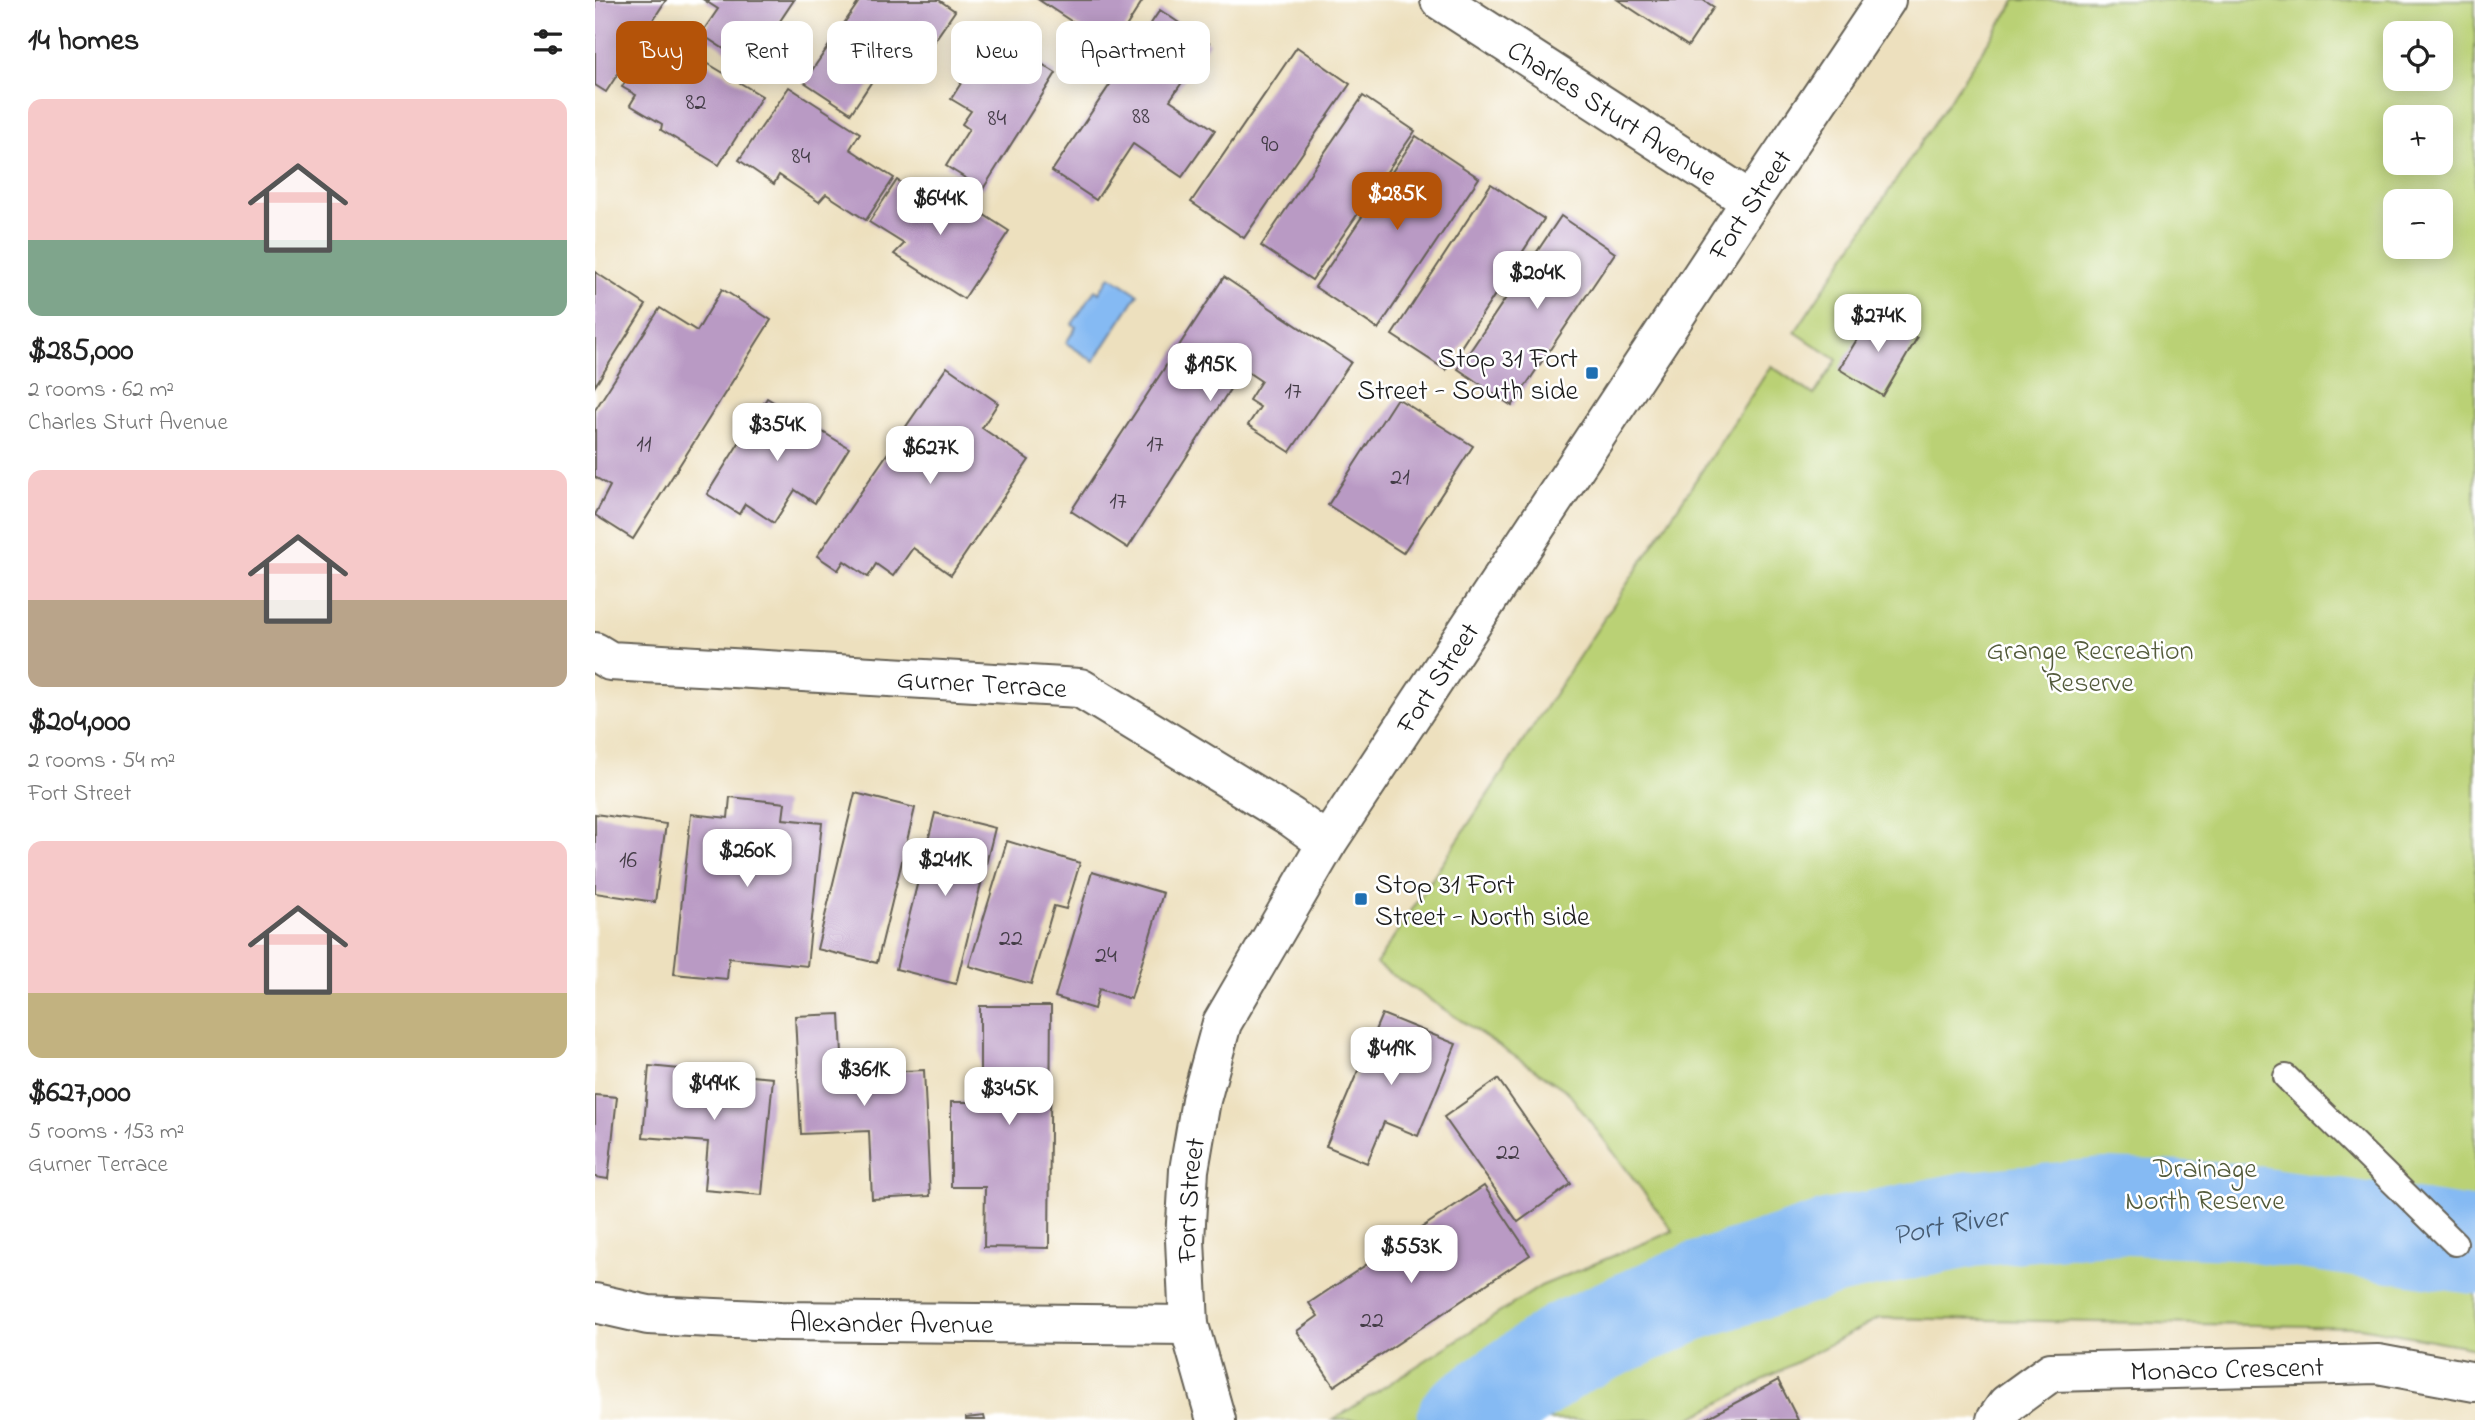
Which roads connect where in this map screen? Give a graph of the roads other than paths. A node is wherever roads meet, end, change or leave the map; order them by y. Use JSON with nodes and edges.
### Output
{"nodes":[{"id":1,"x":1440,"y":0,"type":"edge"},
{"id":2,"x":1887,"y":0,"type":"edge"},
{"id":3,"x":1751,"y":201,"type":"junction"},
{"id":4,"x":595,"y":652,"type":"edge"},
{"id":5,"x":1327,"y":843,"type":"junction"},
{"id":6,"x":2286,"y":1077,"type":"dead end"},
{"id":7,"x":2455,"y":1242,"type":"dead end"},
{"id":8,"x":595,"y":1303,"type":"edge"},
{"id":9,"x":1189,"y":1325,"type":"junction"},
{"id":10,"x":2475,"y":1382,"type":"edge"},
{"id":11,"x":1216,"y":1420,"type":"edge"},
{"id":12,"x":1996,"y":1420,"type":"edge"}],
"edges":[{"from":1,"to":3,"type":"street","name":"Charles Sturt Avenue"},
{"from":2,"to":3,"type":"street","name":"Fort Street"},
{"from":3,"to":5,"type":"street","name":"Fort Street"},
{"from":4,"to":5,"type":"street","name":"Gurner Terrace"},
{"from":5,"to":9,"type":"street","name":"Fort Street"},
{"from":6,"to":7,"type":"lane"},
{"from":8,"to":9,"type":"street","name":"Alexander Avenue"},
{"from":9,"to":11,"type":"street","name":"Fort Street"},
{"from":10,"to":12,"type":"street","name":"Monaco Crescent"}]}
